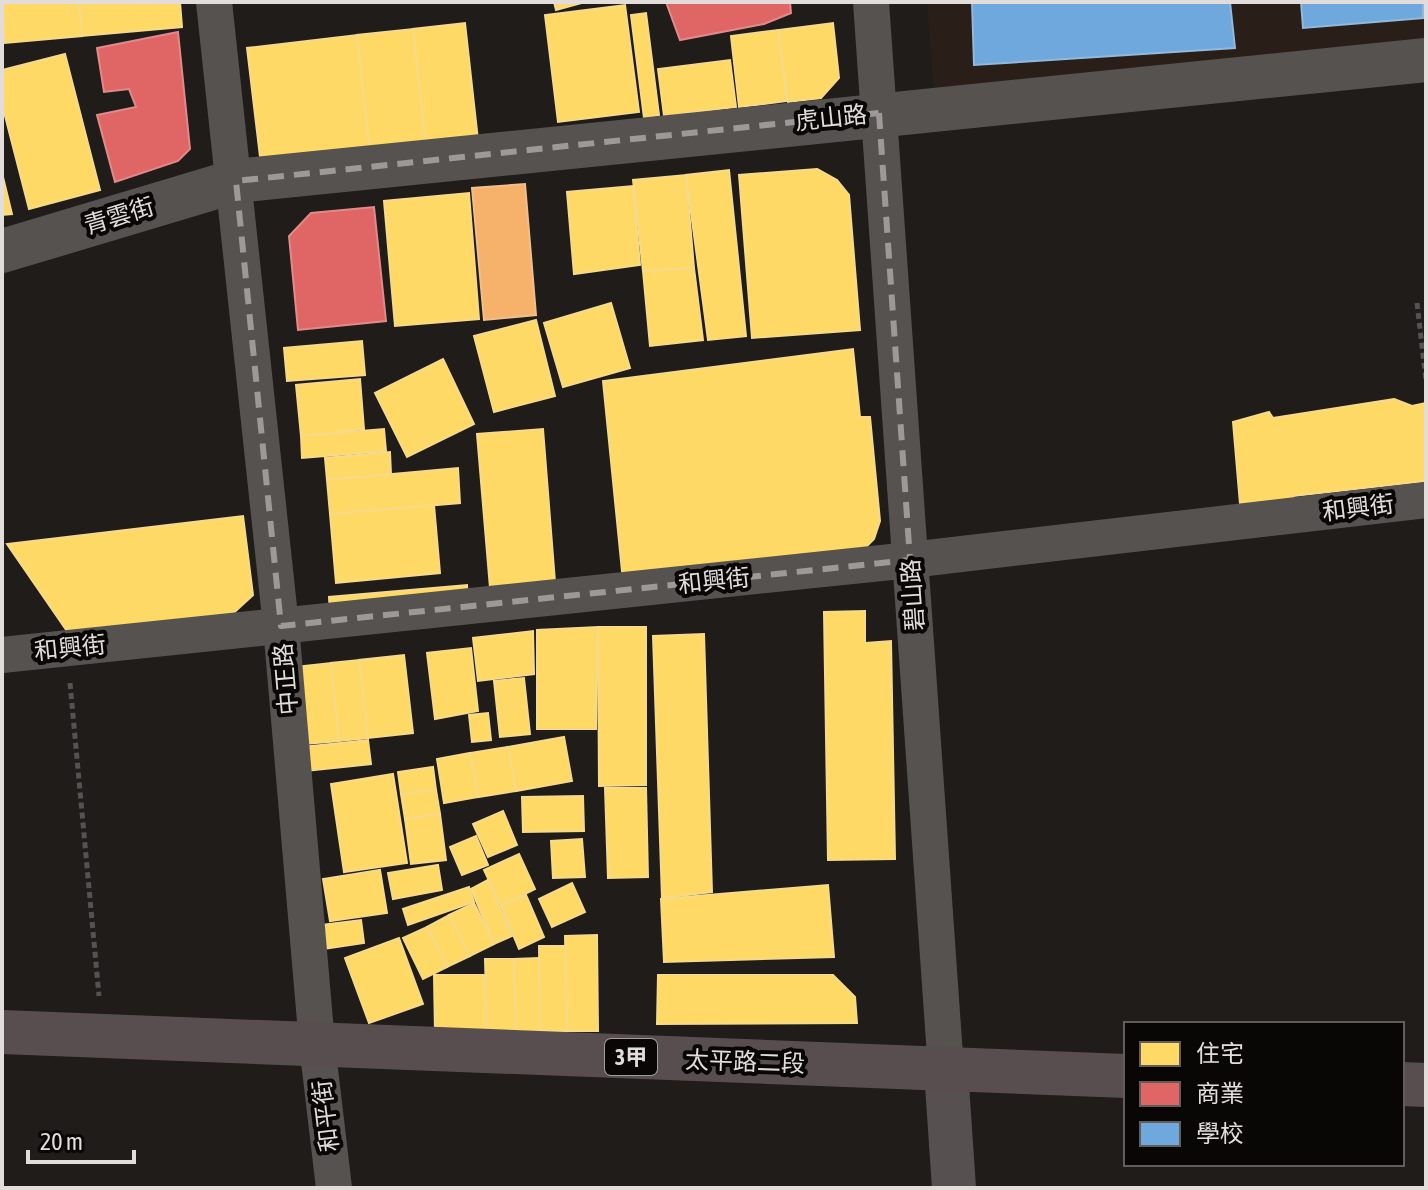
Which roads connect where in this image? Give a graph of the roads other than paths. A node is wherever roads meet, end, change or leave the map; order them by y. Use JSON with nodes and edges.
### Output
{"nodes":[{"id":1,"x":214,"y":2,"type":"edge"},
{"id":2,"x":871,"y":2,"type":"edge"},
{"id":3,"x":1426,"y":60,"type":"edge"},
{"id":4,"x":879,"y":113,"type":"junction"},
{"id":5,"x":236,"y":181,"type":"junction"},
{"id":6,"x":2,"y":251,"type":"edge"},
{"id":7,"x":1426,"y":500,"type":"edge"},
{"id":8,"x":910,"y":560,"type":"junction"},
{"id":9,"x":281,"y":626,"type":"junction"},
{"id":10,"x":2,"y":655,"type":"edge"},
{"id":11,"x":2,"y":1032,"type":"edge"},
{"id":12,"x":317,"y":1044,"type":"junction"},
{"id":13,"x":946,"y":1070,"type":"junction"},
{"id":14,"x":1124,"y":1076,"type":"edge"},
{"id":15,"x":1404,"y":1084,"type":"edge"},
{"id":16,"x":1426,"y":1085,"type":"edge"},
{"id":17,"x":334,"y":1188,"type":"edge"},
{"id":18,"x":954,"y":1188,"type":"edge"}],
"edges":[{"from":1,"to":5,"type":"street","name":"中正路"},
{"from":2,"to":4,"type":"street","name":"碧山路"},
{"from":3,"to":4,"type":"street","name":"虎山路"},
{"from":4,"to":5,"type":"street","name":"虎山路"},
{"from":4,"to":8,"type":"street","name":"碧山路"},
{"from":5,"to":6,"type":"street","name":"青雲街"},
{"from":5,"to":9,"type":"street","name":"中正路"},
{"from":7,"to":8,"type":"street","name":"和興街"},
{"from":8,"to":9,"type":"street","name":"和興街"},
{"from":8,"to":13,"type":"street","name":"碧山路"},
{"from":9,"to":10,"type":"street","name":"和興街"},
{"from":9,"to":12,"type":"street","name":"中正路"},
{"from":11,"to":12,"type":"main road","number":"3甲"},
{"from":12,"to":13,"type":"main road","name":"太平路二段","number":"3甲"},
{"from":12,"to":17,"type":"street","name":"和平街"},
{"from":13,"to":14,"type":"main road","name":"太平路二段","number":"3甲"},
{"from":13,"to":18,"type":"main road","name":"碧山路"},
{"from":15,"to":16,"type":"main road"}]}
